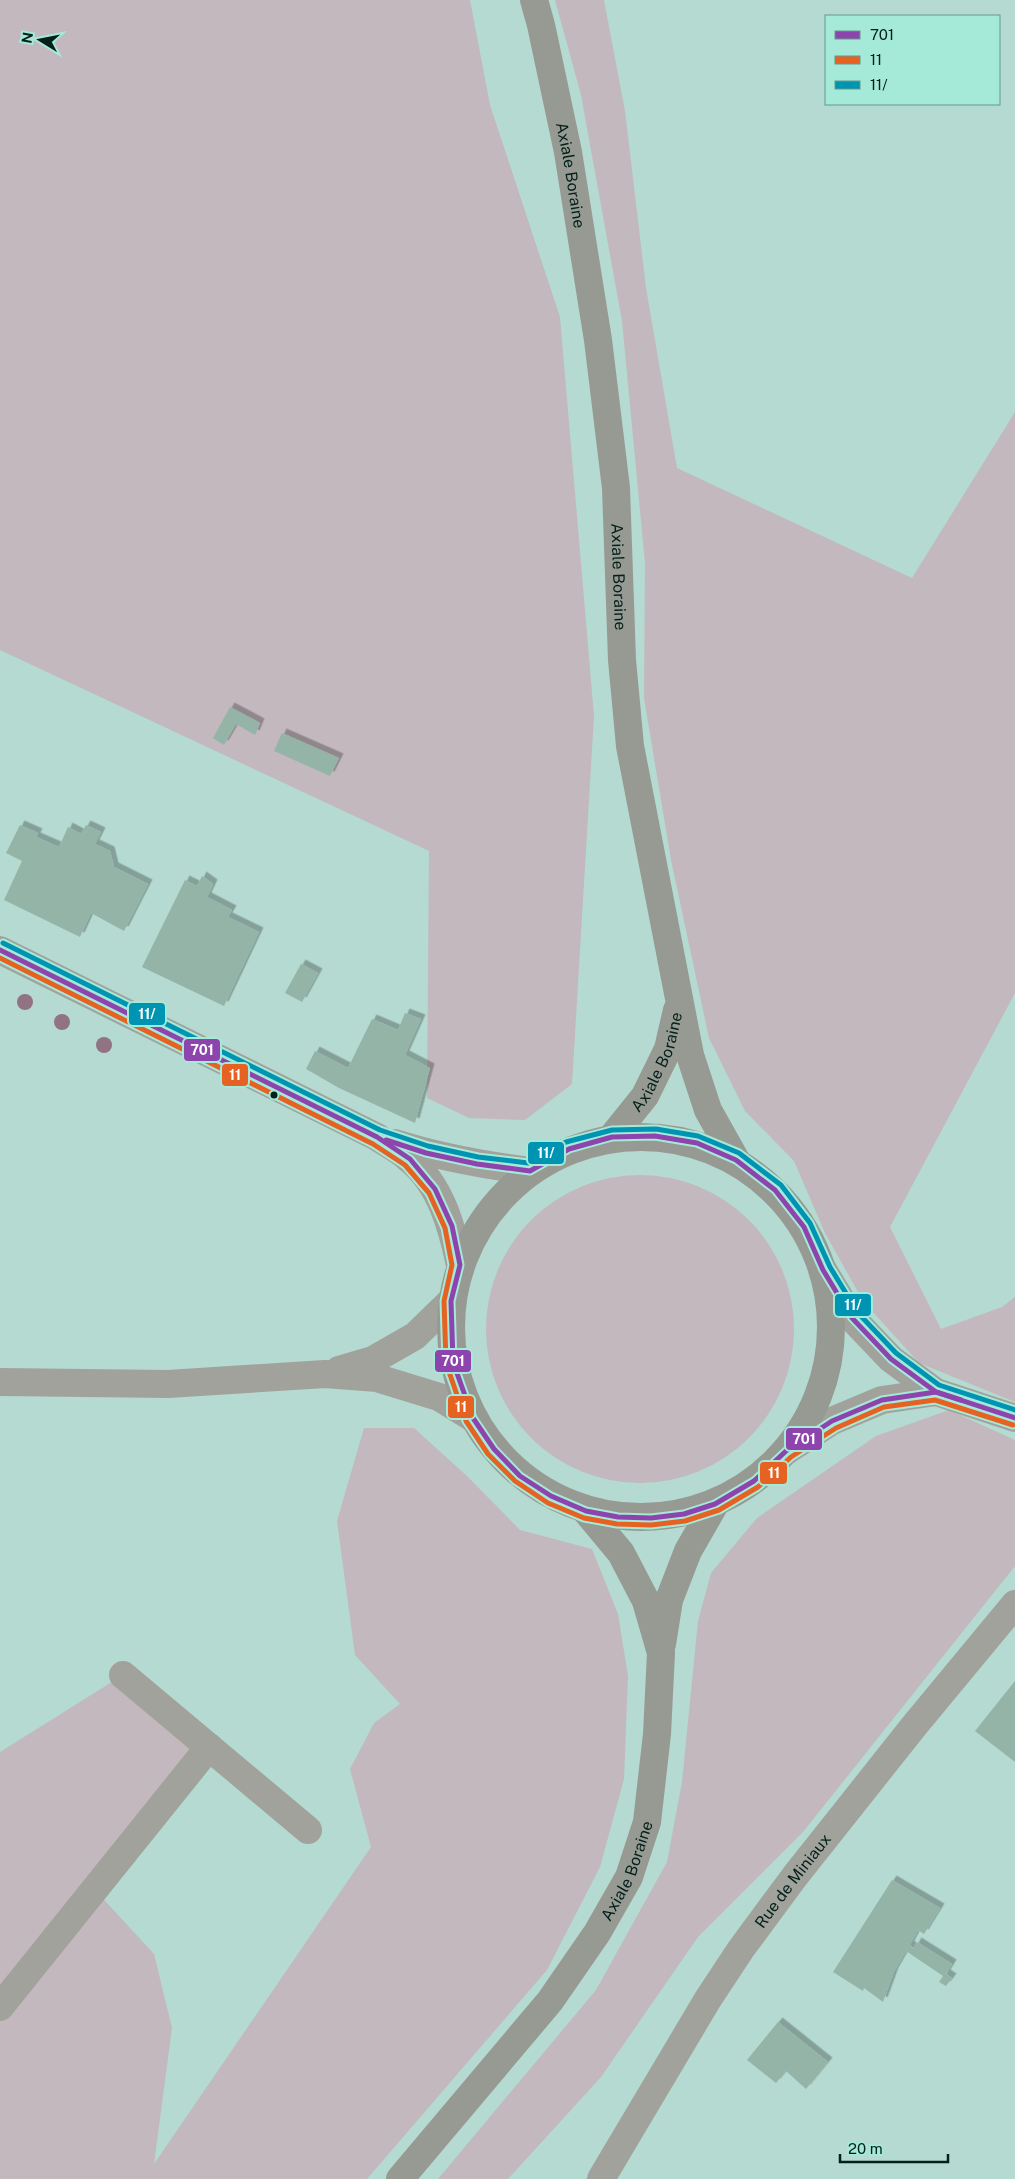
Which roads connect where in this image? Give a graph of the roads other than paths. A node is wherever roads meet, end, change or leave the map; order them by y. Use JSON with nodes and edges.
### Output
{"nodes":[{"id":1,"x":534,"y":0,"type":"edge"},
{"id":2,"x":0,"y":950,"type":"edge"},
{"id":3,"x":679,"y":998,"type":"junction"},
{"id":4,"x":377,"y":1137,"type":"junction"},
{"id":5,"x":612,"y":1137,"type":"junction"},
{"id":6,"x":736,"y":1160,"type":"junction"},
{"id":7,"x":530,"y":1171,"type":"junction"},
{"id":8,"x":460,"y":1265,"type":"junction"},
{"id":9,"x":823,"y":1270,"type":"junction"},
{"id":10,"x":451,"y":1302,"type":"junction"},
{"id":11,"x":325,"y":1374,"type":"junction"},
{"id":12,"x":0,"y":1382,"type":"edge"},
{"id":13,"x":936,"y":1392,"type":"junction"},
{"id":14,"x":473,"y":1418,"type":"junction"},
{"id":15,"x":1015,"y":1418,"type":"edge"},
{"id":16,"x":786,"y":1451,"type":"junction"},
{"id":17,"x":714,"y":1504,"type":"junction"},
{"id":18,"x":586,"y":1510,"type":"junction"},
{"id":19,"x":1015,"y":1604,"type":"edge"},
{"id":20,"x":661,"y":1653,"type":"junction"},
{"id":21,"x":123,"y":1675,"type":"dead end"},
{"id":22,"x":209,"y":1747,"type":"junction"},
{"id":23,"x":308,"y":1830,"type":"dead end"},
{"id":24,"x":0,"y":2008,"type":"edge"},
{"id":25,"x":400,"y":2179,"type":"edge"},
{"id":26,"x":601,"y":2179,"type":"edge"}],
"edges":[{"from":1,"to":3,"type":"main road","name":"Axiale Boraine"},
{"from":2,"to":4,"type":"street"},
{"from":3,"to":5,"type":"main road","name":"Axiale Boraine"},
{"from":3,"to":6,"type":"main road"},
{"from":4,"to":7,"type":"street"},
{"from":4,"to":8,"type":"street"},
{"from":5,"to":6,"type":"main road","name":"Axiale Boraine"},
{"from":5,"to":7,"type":"main road","name":"Axiale Boraine"},
{"from":6,"to":9,"type":"main road","name":"Axiale Boraine"},
{"from":7,"to":8,"type":"main road","name":"Axiale Boraine"},
{"from":8,"to":10,"type":"main road","name":"Axiale Boraine"},
{"from":9,"to":13,"type":"street"},
{"from":9,"to":16,"type":"main road","name":"Axiale Boraine"},
{"from":10,"to":11,"type":"street"},
{"from":10,"to":14,"type":"main road","name":"Axiale Boraine"},
{"from":11,"to":12,"type":"street"},
{"from":11,"to":14,"type":"street"},
{"from":13,"to":15,"type":"street"},
{"from":13,"to":16,"type":"street"},
{"from":14,"to":18,"type":"main road","name":"Axiale Boraine"},
{"from":16,"to":17,"type":"main road","name":"Axiale Boraine"},
{"from":17,"to":18,"type":"main road","name":"Axiale Boraine"},
{"from":17,"to":20,"type":"main road"},
{"from":18,"to":20,"type":"main road","name":"Axiale Boraine"},
{"from":19,"to":26,"type":"street","name":"Rue de Miniaux"},
{"from":20,"to":25,"type":"main road","name":"Axiale Boraine"},
{"from":21,"to":22,"type":"street"},
{"from":22,"to":23,"type":"street"},
{"from":22,"to":24,"type":"street"}]}
